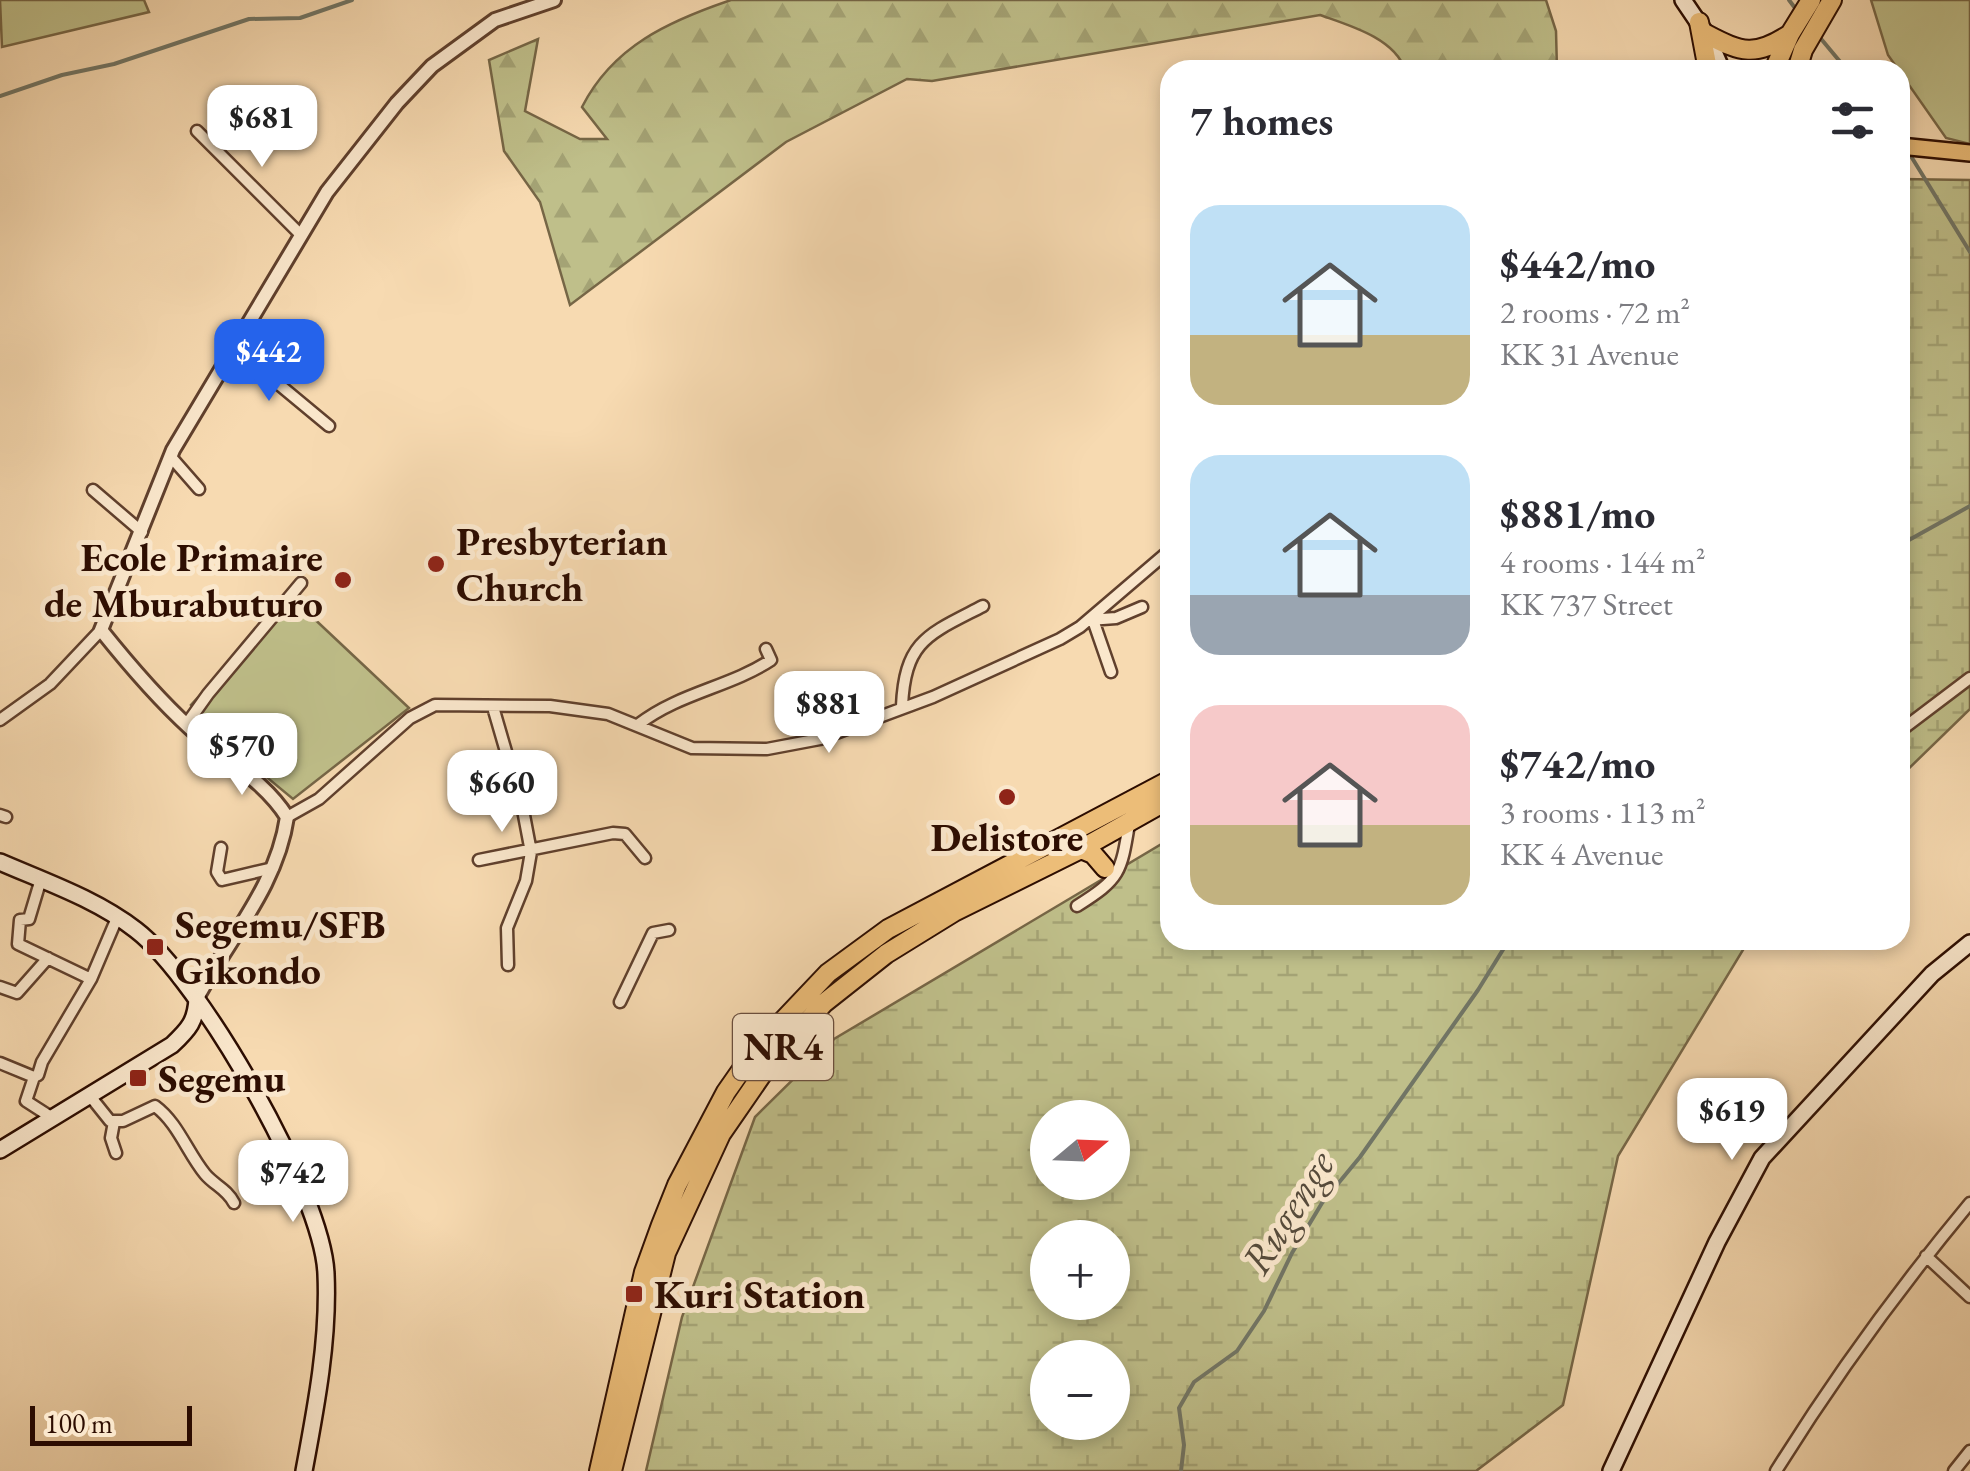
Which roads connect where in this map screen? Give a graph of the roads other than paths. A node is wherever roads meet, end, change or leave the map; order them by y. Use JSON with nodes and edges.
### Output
{"nodes":[{"id":1,"x":554,"y":0,"type":"edge"},
{"id":2,"x":1683,"y":0,"type":"edge"},
{"id":3,"x":1811,"y":0,"type":"edge"},
{"id":4,"x":1832,"y":0,"type":"edge"},
{"id":5,"x":1703,"y":28,"type":"junction"},
{"id":6,"x":1790,"y":34,"type":"junction"},
{"id":7,"x":1714,"y":60,"type":"edge"},
{"id":8,"x":1778,"y":60,"type":"edge"},
{"id":9,"x":1800,"y":60,"type":"edge"},
{"id":10,"x":197,"y":132,"type":"dead end"},
{"id":11,"x":1910,"y":147,"type":"edge"},
{"id":12,"x":1970,"y":153,"type":"edge"},
{"id":13,"x":300,"y":234,"type":"junction"},
{"id":14,"x":235,"y":348,"type":"junction"},
{"id":15,"x":330,"y":426,"type":"dead end"},
{"id":16,"x":171,"y":457,"type":"junction"},
{"id":17,"x":199,"y":489,"type":"dead end"},
{"id":18,"x":93,"y":490,"type":"dead end"},
{"id":19,"x":142,"y":532,"type":"junction"},
{"id":20,"x":1160,"y":559,"type":"edge"},
{"id":21,"x":302,"y":584,"type":"dead end"},
{"id":22,"x":983,"y":606,"type":"dead end"},
{"id":23,"x":1142,"y":607,"type":"dead end"},
{"id":24,"x":1090,"y":620,"type":"junction"},
{"id":25,"x":102,"y":630,"type":"junction"},
{"id":26,"x":766,"y":648,"type":"dead end"},
{"id":27,"x":1110,"y":672,"type":"dead end"},
{"id":28,"x":1970,"y":678,"type":"edge"},
{"id":29,"x":902,"y":706,"type":"junction"},
{"id":30,"x":493,"y":707,"type":"junction"},
{"id":31,"x":0,"y":720,"type":"edge"},
{"id":32,"x":1910,"y":723,"type":"edge"},
{"id":33,"x":639,"y":724,"type":"junction"},
{"id":34,"x":186,"y":725,"type":"junction"},
{"id":35,"x":1160,"y":788,"type":"edge"},
{"id":36,"x":1160,"y":802,"type":"edge"},
{"id":37,"x":1127,"y":813,"type":"junction"},
{"id":38,"x":287,"y":817,"type":"junction"},
{"id":39,"x":1098,"y":828,"type":"junction"},
{"id":40,"x":221,"y":848,"type":"dead end"},
{"id":41,"x":1081,"y":849,"type":"junction"},
{"id":42,"x":531,"y":852,"type":"junction"},
{"id":43,"x":646,"y":858,"type":"dead end"},
{"id":44,"x":479,"y":860,"type":"dead end"},
{"id":45,"x":0,"y":862,"type":"edge"},
{"id":46,"x":274,"y":868,"type":"junction"},
{"id":47,"x":1105,"y":868,"type":"junction"},
{"id":48,"x":40,"y":879,"type":"junction"},
{"id":49,"x":1105,"y":888,"type":"junction"},
{"id":50,"x":1077,"y":906,"type":"dead end"},
{"id":51,"x":118,"y":918,"type":"junction"},
{"id":52,"x":669,"y":930,"type":"dead end"},
{"id":53,"x":1970,"y":943,"type":"edge"},
{"id":54,"x":48,"y":958,"type":"junction"},
{"id":55,"x":508,"y":965,"type":"dead end"},
{"id":56,"x":91,"y":979,"type":"junction"},
{"id":57,"x":0,"y":987,"type":"edge"},
{"id":58,"x":196,"y":998,"type":"junction"},
{"id":59,"x":620,"y":1002,"type":"dead end"},
{"id":60,"x":0,"y":1063,"type":"edge"},
{"id":61,"x":34,"y":1077,"type":"junction"},
{"id":62,"x":90,"y":1096,"type":"junction"},
{"id":63,"x":54,"y":1119,"type":"junction"},
{"id":64,"x":114,"y":1122,"type":"junction"},
{"id":65,"x":0,"y":1150,"type":"edge"},
{"id":66,"x":116,"y":1153,"type":"dead end"},
{"id":67,"x":234,"y":1203,"type":"dead end"},
{"id":68,"x":1970,"y":1203,"type":"edge"},
{"id":69,"x":1926,"y":1256,"type":"junction"},
{"id":70,"x":1970,"y":1297,"type":"edge"},
{"id":71,"x":1970,"y":1450,"type":"edge"},
{"id":72,"x":304,"y":1471,"type":"edge"},
{"id":73,"x":599,"y":1471,"type":"edge"},
{"id":74,"x":612,"y":1471,"type":"edge"},
{"id":75,"x":1611,"y":1471,"type":"edge"},
{"id":76,"x":1776,"y":1471,"type":"edge"},
{"id":77,"x":1954,"y":1471,"type":"edge"}],
"edges":[{"from":1,"to":13,"type":"street"},
{"from":2,"to":5,"type":"main road"},
{"from":3,"to":6,"type":"highway"},
{"from":4,"to":9,"type":"highway"},
{"from":5,"to":6,"type":"highway"},
{"from":5,"to":7,"type":"highway"},
{"from":6,"to":8,"type":"highway"},
{"from":10,"to":13,"type":"street"},
{"from":11,"to":12,"type":"main road"},
{"from":13,"to":14,"type":"street"},
{"from":14,"to":15,"type":"street"},
{"from":14,"to":16,"type":"street"},
{"from":16,"to":17,"type":"street"},
{"from":16,"to":19,"type":"street"},
{"from":18,"to":19,"type":"street"},
{"from":19,"to":25,"type":"street"},
{"from":20,"to":24,"type":"street"},
{"from":21,"to":34,"type":"street"},
{"from":22,"to":29,"type":"street"},
{"from":23,"to":24,"type":"street"},
{"from":24,"to":27,"type":"street"},
{"from":24,"to":29,"type":"street"},
{"from":25,"to":31,"type":"street"},
{"from":25,"to":34,"type":"street"},
{"from":26,"to":33,"type":"street"},
{"from":28,"to":32,"type":"street"},
{"from":29,"to":33,"type":"street"},
{"from":30,"to":33,"type":"street"},
{"from":30,"to":38,"type":"street"},
{"from":30,"to":42,"type":"street"},
{"from":34,"to":38,"type":"street"},
{"from":35,"to":37,"type":"highway","number":"NR4"},
{"from":36,"to":37,"type":"highway","number":"NR4"},
{"from":37,"to":39,"type":"highway","number":"NR4"},
{"from":37,"to":49,"type":"street"},
{"from":38,"to":46,"type":"street"},
{"from":39,"to":41,"type":"highway","number":"NR4"},
{"from":39,"to":47,"type":"street"},
{"from":39,"to":73,"type":"highway","number":"NR4"},
{"from":40,"to":46,"type":"street"},
{"from":41,"to":47,"type":"highway"},
{"from":41,"to":74,"type":"highway","number":"NR4"},
{"from":42,"to":43,"type":"street"},
{"from":42,"to":44,"type":"street"},
{"from":42,"to":55,"type":"street"},
{"from":45,"to":48,"type":"main road"},
{"from":46,"to":58,"type":"street"},
{"from":47,"to":49,"type":"street"},
{"from":48,"to":51,"type":"main road"},
{"from":48,"to":54,"type":"street"},
{"from":49,"to":50,"type":"street"},
{"from":51,"to":56,"type":"street"},
{"from":51,"to":58,"type":"main road"},
{"from":52,"to":59,"type":"street"},
{"from":53,"to":75,"type":"main road"},
{"from":54,"to":56,"type":"street"},
{"from":54,"to":57,"type":"street"},
{"from":56,"to":61,"type":"street"},
{"from":58,"to":62,"type":"main road"},
{"from":58,"to":72,"type":"main road"},
{"from":60,"to":61,"type":"street"},
{"from":61,"to":63,"type":"street"},
{"from":62,"to":63,"type":"main road"},
{"from":62,"to":64,"type":"street"},
{"from":63,"to":65,"type":"main road"},
{"from":64,"to":66,"type":"street"},
{"from":64,"to":67,"type":"street"},
{"from":68,"to":69,"type":"street"},
{"from":69,"to":70,"type":"street"},
{"from":69,"to":76,"type":"street"},
{"from":71,"to":77,"type":"street"}]}
